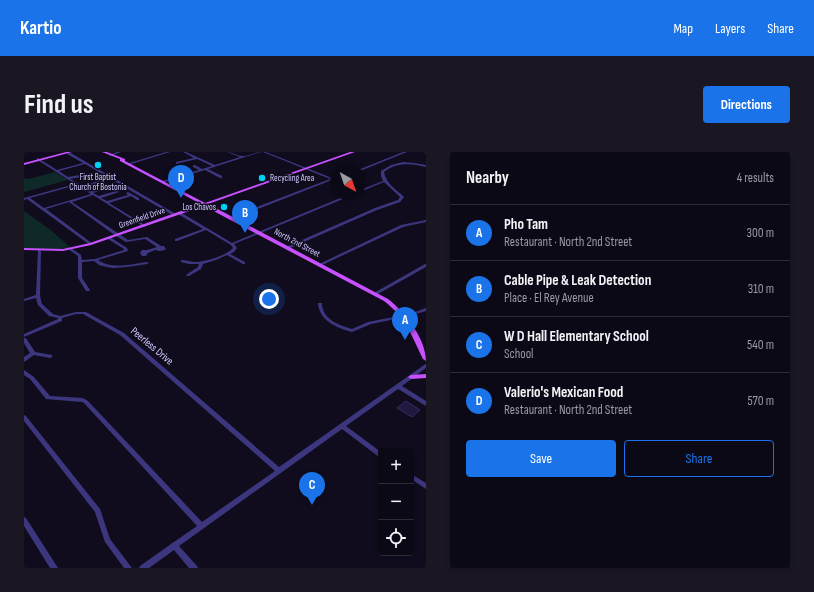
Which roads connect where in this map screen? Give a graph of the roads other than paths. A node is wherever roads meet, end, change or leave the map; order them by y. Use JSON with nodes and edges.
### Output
{"nodes":[{"id":1,"x":67,"y":152,"type":"edge"},
{"id":2,"x":120,"y":152,"type":"edge"},
{"id":3,"x":169,"y":152,"type":"edge"},
{"id":4,"x":184,"y":152,"type":"edge"},
{"id":5,"x":228,"y":152,"type":"edge"},
{"id":6,"x":260,"y":152,"type":"edge"},
{"id":7,"x":264,"y":152,"type":"edge"},
{"id":8,"x":353,"y":152,"type":"edge"},
{"id":9,"x":406,"y":152,"type":"edge"},
{"id":10,"x":108,"y":153,"type":"edge"},
{"id":11,"x":243,"y":157,"type":"junction"},
{"id":12,"x":196,"y":158,"type":"junction"},
{"id":13,"x":38,"y":159,"type":"junction"},
{"id":14,"x":24,"y":163,"type":"edge"},
{"id":15,"x":85,"y":163,"type":"junction"},
{"id":16,"x":177,"y":163,"type":"dead end"},
{"id":17,"x":128,"y":164,"type":"junction"},
{"id":18,"x":194,"y":166,"type":"dead end"},
{"id":19,"x":214,"y":166,"type":"junction"},
{"id":20,"x":426,"y":166,"type":"edge"},
{"id":21,"x":366,"y":167,"type":"edge"},
{"id":22,"x":306,"y":169,"type":"junction"},
{"id":23,"x":203,"y":170,"type":"junction"},
{"id":24,"x":56,"y":171,"type":"junction"},
{"id":25,"x":91,"y":174,"type":"dead end"},
{"id":26,"x":221,"y":177,"type":"dead end"},
{"id":27,"x":68,"y":178,"type":"junction"},
{"id":28,"x":330,"y":178,"type":"edge"},
{"id":29,"x":101,"y":181,"type":"dead end"},
{"id":30,"x":385,"y":181,"type":"junction"},
{"id":31,"x":163,"y":182,"type":"junction"},
{"id":32,"x":330,"y":182,"type":"edge"},
{"id":33,"x":78,"y":184,"type":"junction"},
{"id":34,"x":114,"y":185,"type":"dead end"},
{"id":35,"x":84,"y":188,"type":"junction"},
{"id":36,"x":366,"y":189,"type":"edge"},
{"id":37,"x":118,"y":191,"type":"dead end"},
{"id":38,"x":92,"y":193,"type":"junction"},
{"id":39,"x":99,"y":197,"type":"junction"},
{"id":40,"x":26,"y":198,"type":"edge"},
{"id":41,"x":138,"y":199,"type":"dead end"},
{"id":42,"x":338,"y":200,"type":"edge"},
{"id":43,"x":70,"y":202,"type":"junction"},
{"id":44,"x":107,"y":202,"type":"junction"},
{"id":45,"x":205,"y":205,"type":"junction"},
{"id":46,"x":43,"y":209,"type":"junction"},
{"id":47,"x":177,"y":214,"type":"junction"},
{"id":48,"x":231,"y":218,"type":"junction"},
{"id":49,"x":426,"y":221,"type":"edge"},
{"id":50,"x":144,"y":226,"type":"junction"},
{"id":51,"x":206,"y":229,"type":"junction"},
{"id":52,"x":258,"y":233,"type":"junction"},
{"id":53,"x":117,"y":235,"type":"junction"},
{"id":54,"x":109,"y":238,"type":"junction"},
{"id":55,"x":176,"y":240,"type":"dead end"},
{"id":56,"x":91,"y":244,"type":"junction"},
{"id":57,"x":232,"y":244,"type":"junction"},
{"id":58,"x":287,"y":248,"type":"junction"},
{"id":59,"x":24,"y":249,"type":"edge"},
{"id":60,"x":70,"y":249,"type":"junction"},
{"id":61,"x":39,"y":250,"type":"junction"},
{"id":62,"x":146,"y":252,"type":"dead end"},
{"id":63,"x":228,"y":254,"type":"junction"},
{"id":64,"x":95,"y":260,"type":"junction"},
{"id":65,"x":80,"y":261,"type":"junction"},
{"id":66,"x":182,"y":261,"type":"dead end"},
{"id":67,"x":201,"y":262,"type":"junction"},
{"id":68,"x":147,"y":263,"type":"dead end"},
{"id":69,"x":244,"y":263,"type":"dead end"},
{"id":70,"x":319,"y":265,"type":"junction"},
{"id":71,"x":426,"y":265,"type":"edge"},
{"id":72,"x":188,"y":275,"type":"dead end"},
{"id":73,"x":88,"y":290,"type":"dead end"},
{"id":74,"x":374,"y":294,"type":"junction"},
{"id":75,"x":38,"y":296,"type":"junction"},
{"id":76,"x":24,"y":300,"type":"edge"},
{"id":77,"x":320,"y":304,"type":"dead end"},
{"id":78,"x":426,"y":309,"type":"edge"},
{"id":79,"x":404,"y":316,"type":"junction"},
{"id":80,"x":60,"y":318,"type":"junction"},
{"id":81,"x":24,"y":337,"type":"edge"},
{"id":82,"x":33,"y":353,"type":"junction"},
{"id":83,"x":50,"y":356,"type":"dead end"},
{"id":84,"x":24,"y":360,"type":"edge"},
{"id":85,"x":426,"y":360,"type":"edge"},
{"id":86,"x":426,"y":366,"type":"edge"},
{"id":87,"x":24,"y":372,"type":"edge"},
{"id":88,"x":426,"y":376,"type":"edge"},
{"id":89,"x":411,"y":377,"type":"junction"},
{"id":90,"x":398,"y":386,"type":"junction"},
{"id":91,"x":426,"y":404,"type":"edge"},
{"id":92,"x":24,"y":417,"type":"edge"},
{"id":93,"x":342,"y":426,"type":"junction"},
{"id":94,"x":378,"y":453,"type":"edge"},
{"id":95,"x":279,"y":471,"type":"junction"},
{"id":96,"x":414,"y":478,"type":"edge"},
{"id":97,"x":426,"y":486,"type":"edge"},
{"id":98,"x":24,"y":520,"type":"edge"},
{"id":99,"x":201,"y":526,"type":"junction"},
{"id":100,"x":174,"y":545,"type":"junction"},
{"id":101,"x":54,"y":568,"type":"edge"},
{"id":102,"x":128,"y":568,"type":"edge"},
{"id":103,"x":143,"y":568,"type":"edge"},
{"id":104,"x":194,"y":568,"type":"edge"}],
"edges":[{"from":1,"to":13,"type":"main road"},
{"from":1,"to":15,"type":"street"},
{"from":2,"to":10,"type":"street"},
{"from":3,"to":17,"type":"street"},
{"from":4,"to":12,"type":"street"},
{"from":5,"to":11,"type":"street"},
{"from":6,"to":11,"type":"street"},
{"from":7,"to":22,"type":"street"},
{"from":8,"to":22,"type":"main road","name":"Greenfield Drive"},
{"from":9,"to":21,"type":"street"},
{"from":10,"to":17,"type":"main road","name":"North 2nd Street"},
{"from":11,"to":19,"type":"street"},
{"from":12,"to":16,"type":"street"},
{"from":12,"to":19,"type":"street"},
{"from":13,"to":14,"type":"main road"},
{"from":13,"to":24,"type":"street"},
{"from":15,"to":24,"type":"street"},
{"from":15,"to":47,"type":"street"},
{"from":17,"to":31,"type":"main road","name":"North 2nd Street"},
{"from":18,"to":23,"type":"street"},
{"from":19,"to":23,"type":"street"},
{"from":20,"to":30,"type":"street"},
{"from":22,"to":28,"type":"street"},
{"from":22,"to":45,"type":"main road","name":"Greenfield Drive"},
{"from":23,"to":26,"type":"street"},
{"from":23,"to":31,"type":"street"},
{"from":24,"to":27,"type":"street"},
{"from":25,"to":27,"type":"street"},
{"from":27,"to":33,"type":"street"},
{"from":29,"to":35,"type":"street"},
{"from":30,"to":36,"type":"street"},
{"from":30,"to":58,"type":"street"},
{"from":31,"to":45,"type":"main road","name":"North 2nd Street"},
{"from":32,"to":48,"type":"street"},
{"from":33,"to":35,"type":"street"},
{"from":33,"to":40,"type":"street"},
{"from":34,"to":38,"type":"street"},
{"from":35,"to":38,"type":"street"},
{"from":37,"to":39,"type":"street"},
{"from":38,"to":39,"type":"street"},
{"from":38,"to":43,"type":"street"},
{"from":39,"to":44,"type":"street"},
{"from":40,"to":46,"type":"street"},
{"from":41,"to":44,"type":"street"},
{"from":42,"to":52,"type":"street"},
{"from":43,"to":46,"type":"street"},
{"from":43,"to":53,"type":"street"},
{"from":44,"to":50,"type":"street"},
{"from":45,"to":47,"type":"main road","name":"Greenfield Drive"},
{"from":45,"to":48,"type":"main road","name":"North 2nd Street"},
{"from":46,"to":56,"type":"street"},
{"from":47,"to":50,"type":"main road","name":"Greenfield Drive"},
{"from":47,"to":51,"type":"street"},
{"from":48,"to":52,"type":"main road","name":"North 2nd Street"},
{"from":49,"to":70,"type":"street"},
{"from":50,"to":53,"type":"main road","name":"Greenfield Drive"},
{"from":51,"to":55,"type":"street"},
{"from":51,"to":57,"type":"street"},
{"from":52,"to":57,"type":"street"},
{"from":52,"to":58,"type":"main road","name":"North 2nd Street"},
{"from":53,"to":54,"type":"main road","name":"Greenfield Drive"},
{"from":53,"to":62,"type":"street"},
{"from":54,"to":56,"type":"main road","name":"Greenfield Drive"},
{"from":54,"to":64,"type":"street"},
{"from":56,"to":60,"type":"main road","name":"Greenfield Drive"},
{"from":57,"to":63,"type":"street"},
{"from":58,"to":70,"type":"main road","name":"North 2nd Street"},
{"from":59,"to":61,"type":"main road","name":"Greenfield Drive"},
{"from":60,"to":61,"type":"main road","name":"Greenfield Drive"},
{"from":60,"to":65,"type":"street"},
{"from":61,"to":75,"type":"street"},
{"from":63,"to":67,"type":"street"},
{"from":63,"to":69,"type":"street"},
{"from":64,"to":65,"type":"street"},
{"from":64,"to":68,"type":"street"},
{"from":65,"to":73,"type":"street"},
{"from":66,"to":67,"type":"street"},
{"from":67,"to":72,"type":"street"},
{"from":70,"to":74,"type":"main road","name":"North 2nd Street"},
{"from":71,"to":74,"type":"street"},
{"from":74,"to":79,"type":"main road","name":"North 2nd Street"},
{"from":75,"to":76,"type":"street"},
{"from":75,"to":80,"type":"street"},
{"from":77,"to":79,"type":"street"},
{"from":78,"to":79,"type":"street"},
{"from":79,"to":85,"type":"main road","name":"North 2nd Street"},
{"from":80,"to":81,"type":"street","name":"Peerless Drive"},
{"from":80,"to":95,"type":"street","name":"Peerless Drive"},
{"from":81,"to":82,"type":"street"},
{"from":82,"to":83,"type":"street"},
{"from":82,"to":84,"type":"street"},
{"from":86,"to":89,"type":"street"},
{"from":87,"to":99,"type":"street"},
{"from":88,"to":89,"type":"main road"},
{"from":89,"to":90,"type":"street"},
{"from":90,"to":91,"type":"street"},
{"from":90,"to":93,"type":"street"},
{"from":92,"to":102,"type":"street"},
{"from":93,"to":94,"type":"street"},
{"from":93,"to":95,"type":"street"},
{"from":95,"to":99,"type":"street"},
{"from":96,"to":97,"type":"street"},
{"from":98,"to":101,"type":"street"},
{"from":99,"to":100,"type":"street"},
{"from":100,"to":103,"type":"street"},
{"from":100,"to":104,"type":"street"}]}
